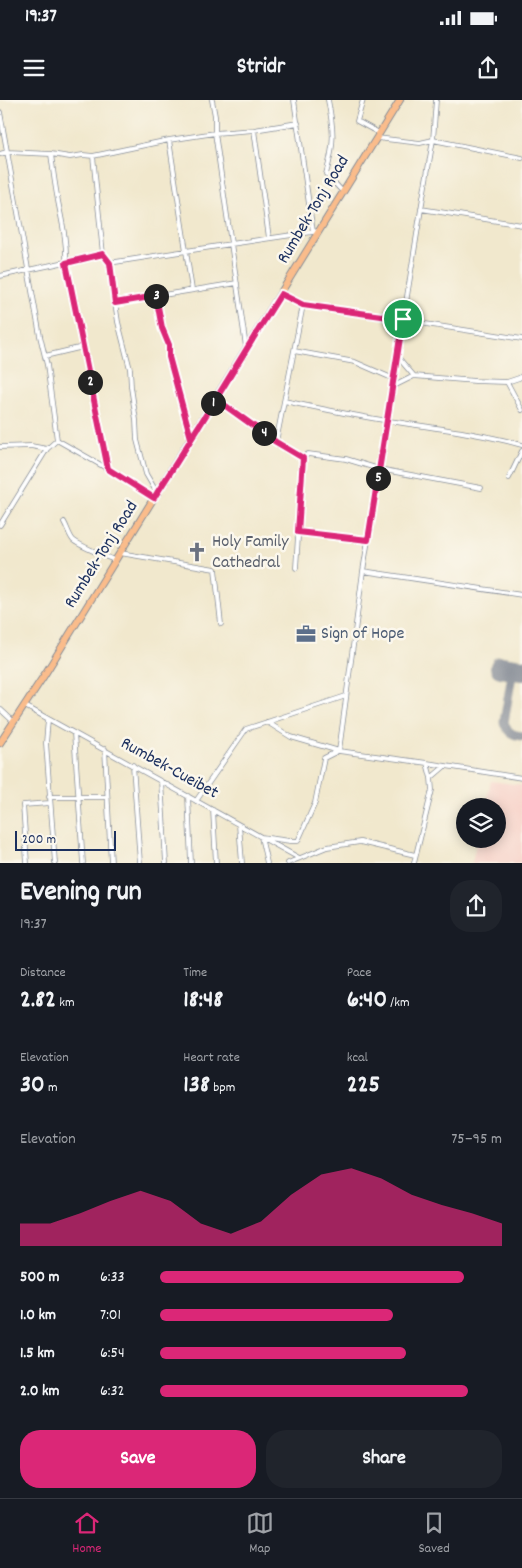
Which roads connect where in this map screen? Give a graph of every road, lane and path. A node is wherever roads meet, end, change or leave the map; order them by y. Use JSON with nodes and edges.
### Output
{"nodes":[{"id":1,"x":212,"y":100,"type":"edge"},
{"id":2,"x":294,"y":100,"type":"edge"},
{"id":3,"x":328,"y":100,"type":"edge"},
{"id":4,"x":363,"y":100,"type":"edge"},
{"id":5,"x":400,"y":100,"type":"edge"},
{"id":6,"x":436,"y":100,"type":"edge"},
{"id":7,"x":0,"y":112,"type":"edge"},
{"id":8,"x":298,"y":124,"type":"junction"},
{"id":9,"x":254,"y":130,"type":"junction"},
{"id":10,"x":215,"y":133,"type":"junction"},
{"id":11,"x":378,"y":136,"type":"junction"},
{"id":12,"x":169,"y":140,"type":"junction"},
{"id":13,"x":433,"y":140,"type":"junction"},
{"id":14,"x":7,"y":152,"type":"junction"},
{"id":15,"x":0,"y":154,"type":"edge"},
{"id":16,"x":51,"y":154,"type":"junction"},
{"id":17,"x":93,"y":156,"type":"junction"},
{"id":18,"x":522,"y":158,"type":"edge"},
{"id":19,"x":343,"y":192,"type":"junction"},
{"id":20,"x":420,"y":209,"type":"junction"},
{"id":21,"x":522,"y":225,"type":"edge"},
{"id":22,"x":316,"y":232,"type":"junction"},
{"id":23,"x":269,"y":238,"type":"junction"},
{"id":24,"x":231,"y":244,"type":"junction"},
{"id":25,"x":186,"y":251,"type":"junction"},
{"id":26,"x":103,"y":254,"type":"junction"},
{"id":27,"x":66,"y":263,"type":"junction"},
{"id":28,"x":110,"y":263,"type":"junction"},
{"id":29,"x":28,"y":269,"type":"junction"},
{"id":30,"x":0,"y":276,"type":"edge"},
{"id":31,"x":237,"y":284,"type":"junction"},
{"id":32,"x":192,"y":290,"type":"junction"},
{"id":33,"x":281,"y":294,"type":"junction"},
{"id":34,"x":156,"y":296,"type":"junction"},
{"id":35,"x":115,"y":303,"type":"junction"},
{"id":36,"x":303,"y":305,"type":"junction"},
{"id":37,"x":403,"y":319,"type":"junction"},
{"id":38,"x":522,"y":339,"type":"edge"},
{"id":39,"x":83,"y":347,"type":"junction"},
{"id":40,"x":246,"y":349,"type":"junction"},
{"id":41,"x":294,"y":351,"type":"junction"},
{"id":42,"x":44,"y":356,"type":"junction"},
{"id":43,"x":398,"y":356,"type":"junction"},
{"id":44,"x":414,"y":376,"type":"junction"},
{"id":45,"x":522,"y":376,"type":"edge"},
{"id":46,"x":394,"y":379,"type":"junction"},
{"id":47,"x":506,"y":382,"type":"junction"},
{"id":48,"x":392,"y":387,"type":"junction"},
{"id":49,"x":216,"y":399,"type":"junction"},
{"id":50,"x":284,"y":401,"type":"junction"},
{"id":51,"x":522,"y":410,"type":"edge"},
{"id":52,"x":387,"y":421,"type":"junction"},
{"id":53,"x":191,"y":438,"type":"junction"},
{"id":54,"x":57,"y":440,"type":"junction"},
{"id":55,"x":276,"y":442,"type":"junction"},
{"id":56,"x":522,"y":445,"type":"edge"},
{"id":57,"x":0,"y":447,"type":"edge"},
{"id":58,"x":47,"y":449,"type":"junction"},
{"id":59,"x":522,"y":451,"type":"edge"},
{"id":60,"x":303,"y":458,"type":"junction"},
{"id":61,"x":108,"y":469,"type":"junction"},
{"id":62,"x":379,"y":470,"type":"junction"},
{"id":63,"x":509,"y":478,"type":"dead end"},
{"id":64,"x":481,"y":488,"type":"dead end"},
{"id":65,"x":156,"y":495,"type":"junction"},
{"id":66,"x":64,"y":522,"type":"dead end"},
{"id":67,"x":0,"y":525,"type":"edge"},
{"id":68,"x":298,"y":532,"type":"junction"},
{"id":69,"x":368,"y":540,"type":"junction"},
{"id":70,"x":120,"y":553,"type":"junction"},
{"id":71,"x":116,"y":561,"type":"junction"},
{"id":72,"x":296,"y":568,"type":"dead end"},
{"id":73,"x":363,"y":571,"type":"junction"},
{"id":74,"x":522,"y":595,"type":"edge"},
{"id":75,"x":221,"y":624,"type":"dead end"},
{"id":76,"x":346,"y":696,"type":"junction"},
{"id":77,"x":25,"y":706,"type":"junction"},
{"id":78,"x":0,"y":709,"type":"edge"},
{"id":79,"x":48,"y":719,"type":"junction"},
{"id":80,"x":14,"y":722,"type":"junction"},
{"id":81,"x":267,"y":722,"type":"junction"},
{"id":82,"x":74,"y":733,"type":"junction"},
{"id":83,"x":0,"y":743,"type":"edge"},
{"id":84,"x":105,"y":750,"type":"junction"},
{"id":85,"x":338,"y":751,"type":"junction"},
{"id":86,"x":427,"y":763,"type":"junction"},
{"id":87,"x":133,"y":765,"type":"junction"},
{"id":88,"x":445,"y":766,"type":"junction"},
{"id":89,"x":431,"y":778,"type":"junction"},
{"id":90,"x":522,"y":778,"type":"edge"},
{"id":91,"x":161,"y":781,"type":"junction"},
{"id":92,"x":107,"y":796,"type":"junction"},
{"id":93,"x":188,"y":796,"type":"junction"},
{"id":94,"x":49,"y":797,"type":"junction"},
{"id":95,"x":79,"y":797,"type":"junction"},
{"id":96,"x":196,"y":801,"type":"junction"},
{"id":97,"x":50,"y":803,"type":"junction"},
{"id":98,"x":213,"y":810,"type":"junction"},
{"id":99,"x":239,"y":825,"type":"junction"},
{"id":100,"x":261,"y":837,"type":"junction"},
{"id":101,"x":415,"y":855,"type":"junction"},
{"id":102,"x":299,"y":858,"type":"junction"},
{"id":103,"x":27,"y":863,"type":"edge"},
{"id":104,"x":55,"y":863,"type":"edge"},
{"id":105,"x":84,"y":863,"type":"edge"},
{"id":106,"x":111,"y":863,"type":"edge"},
{"id":107,"x":140,"y":863,"type":"edge"},
{"id":108,"x":166,"y":863,"type":"edge"},
{"id":109,"x":191,"y":863,"type":"edge"},
{"id":110,"x":216,"y":863,"type":"edge"},
{"id":111,"x":242,"y":863,"type":"edge"},
{"id":112,"x":266,"y":863,"type":"edge"},
{"id":113,"x":288,"y":863,"type":"edge"},
{"id":114,"x":414,"y":863,"type":"edge"}],
"edges":[{"from":1,"to":10,"type":"street"},
{"from":2,"to":8,"type":"street"},
{"from":3,"to":19,"type":"street"},
{"from":4,"to":11,"type":"street"},
{"from":5,"to":11,"type":"main road","name":"Rumbek-Tonj Road"},
{"from":6,"to":13,"type":"street"},
{"from":7,"to":14,"type":"street"},
{"from":8,"to":9,"type":"street"},
{"from":8,"to":22,"type":"street"},
{"from":9,"to":10,"type":"street"},
{"from":9,"to":23,"type":"street"},
{"from":10,"to":12,"type":"street"},
{"from":10,"to":24,"type":"street"},
{"from":11,"to":13,"type":"street"},
{"from":11,"to":19,"type":"main road","name":"Rumbek-Tonj Road"},
{"from":12,"to":17,"type":"street"},
{"from":12,"to":25,"type":"street"},
{"from":13,"to":18,"type":"street"},
{"from":13,"to":20,"type":"street"},
{"from":14,"to":15,"type":"street"},
{"from":14,"to":16,"type":"street"},
{"from":14,"to":29,"type":"street"},
{"from":16,"to":17,"type":"street"},
{"from":16,"to":27,"type":"street"},
{"from":17,"to":26,"type":"street"},
{"from":19,"to":22,"type":"main road","name":"Rumbek-Tonj Road"},
{"from":20,"to":21,"type":"street"},
{"from":20,"to":37,"type":"street"},
{"from":22,"to":23,"type":"street"},
{"from":22,"to":33,"type":"main road","name":"Rumbek-Tonj Road"},
{"from":23,"to":24,"type":"street"},
{"from":24,"to":25,"type":"street"},
{"from":24,"to":31,"type":"street"},
{"from":25,"to":28,"type":"street"},
{"from":25,"to":32,"type":"street"},
{"from":26,"to":27,"type":"street"},
{"from":26,"to":28,"type":"street"},
{"from":27,"to":29,"type":"street"},
{"from":27,"to":39,"type":"street"},
{"from":28,"to":35,"type":"street"},
{"from":29,"to":30,"type":"street"},
{"from":29,"to":42,"type":"street"},
{"from":31,"to":32,"type":"street"},
{"from":31,"to":40,"type":"street"},
{"from":32,"to":34,"type":"street"},
{"from":33,"to":36,"type":"street"},
{"from":33,"to":40,"type":"main road","name":"Rumbek-Tonj Road"},
{"from":34,"to":35,"type":"street"},
{"from":34,"to":53,"type":"street"},
{"from":35,"to":65,"type":"street"},
{"from":36,"to":37,"type":"street"},
{"from":36,"to":41,"type":"street"},
{"from":37,"to":38,"type":"street"},
{"from":37,"to":43,"type":"street"},
{"from":39,"to":42,"type":"street"},
{"from":39,"to":61,"type":"street"},
{"from":40,"to":49,"type":"main road","name":"Rumbek-Tonj Road"},
{"from":41,"to":46,"type":"street"},
{"from":41,"to":50,"type":"street"},
{"from":42,"to":54,"type":"street"},
{"from":43,"to":44,"type":"street"},
{"from":43,"to":46,"type":"street"},
{"from":44,"to":47,"type":"street"},
{"from":44,"to":48,"type":"street"},
{"from":45,"to":47,"type":"street"},
{"from":46,"to":48,"type":"street"},
{"from":47,"to":51,"type":"street"},
{"from":48,"to":52,"type":"street"},
{"from":49,"to":53,"type":"main road","name":"Rumbek-Tonj Road"},
{"from":49,"to":55,"type":"street"},
{"from":50,"to":52,"type":"street"},
{"from":50,"to":55,"type":"street"},
{"from":52,"to":56,"type":"street"},
{"from":52,"to":62,"type":"street"},
{"from":53,"to":65,"type":"main road","name":"Rumbek-Tonj Road"},
{"from":54,"to":58,"type":"street"},
{"from":54,"to":61,"type":"street"},
{"from":55,"to":60,"type":"street"},
{"from":57,"to":58,"type":"street"},
{"from":58,"to":67,"type":"street"},
{"from":59,"to":63,"type":"street"},
{"from":60,"to":62,"type":"street"},
{"from":60,"to":68,"type":"street"},
{"from":61,"to":65,"type":"street"},
{"from":62,"to":64,"type":"street"},
{"from":62,"to":69,"type":"street"},
{"from":65,"to":70,"type":"main road","name":"Rumbek-Tonj Road"},
{"from":66,"to":71,"type":"street"},
{"from":68,"to":69,"type":"street"},
{"from":68,"to":72,"type":"street"},
{"from":69,"to":73,"type":"street"},
{"from":70,"to":71,"type":"main road","name":"Rumbek-Tonj Road"},
{"from":70,"to":75,"type":"street"},
{"from":71,"to":77,"type":"main road","name":"Rumbek-Tonj Road"},
{"from":73,"to":74,"type":"street"},
{"from":73,"to":76,"type":"street"},
{"from":76,"to":81,"type":"street"},
{"from":76,"to":85,"type":"street"},
{"from":77,"to":79,"type":"street","name":"Rumbek-Cueibet"},
{"from":77,"to":80,"type":"main road","name":"Rumbek-Tonj Road"},
{"from":78,"to":80,"type":"street"},
{"from":79,"to":82,"type":"street","name":"Rumbek-Cueibet"},
{"from":79,"to":94,"type":"street"},
{"from":80,"to":83,"type":"main road","name":"Rumbek-Tonj Road"},
{"from":81,"to":85,"type":"street"},
{"from":81,"to":96,"type":"street"},
{"from":82,"to":84,"type":"street","name":"Rumbek-Cueibet"},
{"from":82,"to":95,"type":"street"},
{"from":84,"to":87,"type":"street","name":"Rumbek-Cueibet"},
{"from":84,"to":92,"type":"street"},
{"from":85,"to":86,"type":"street"},
{"from":85,"to":100,"type":"street"},
{"from":86,"to":88,"type":"street"},
{"from":86,"to":89,"type":"street"},
{"from":87,"to":91,"type":"street","name":"Rumbek-Cueibet"},
{"from":87,"to":107,"type":"street"},
{"from":88,"to":89,"type":"street"},
{"from":88,"to":90,"type":"street"},
{"from":89,"to":101,"type":"street"},
{"from":91,"to":93,"type":"street","name":"Rumbek-Cueibet"},
{"from":91,"to":108,"type":"street"},
{"from":92,"to":95,"type":"street"},
{"from":92,"to":106,"type":"street"},
{"from":93,"to":96,"type":"street","name":"Rumbek-Cueibet"},
{"from":93,"to":109,"type":"street"},
{"from":94,"to":95,"type":"street"},
{"from":94,"to":97,"type":"street"},
{"from":95,"to":105,"type":"street"},
{"from":96,"to":98,"type":"street","name":"Rumbek-Cueibet"},
{"from":97,"to":103,"type":"street"},
{"from":97,"to":104,"type":"street"},
{"from":98,"to":99,"type":"street","name":"Rumbek-Cueibet"},
{"from":98,"to":110,"type":"street"},
{"from":99,"to":100,"type":"street","name":"Rumbek-Cueibet"},
{"from":99,"to":111,"type":"street"},
{"from":100,"to":102,"type":"street","name":"Rumbek-Cueibet"},
{"from":100,"to":112,"type":"street"},
{"from":101,"to":102,"type":"street"},
{"from":101,"to":114,"type":"street"},
{"from":102,"to":113,"type":"street"}]}
